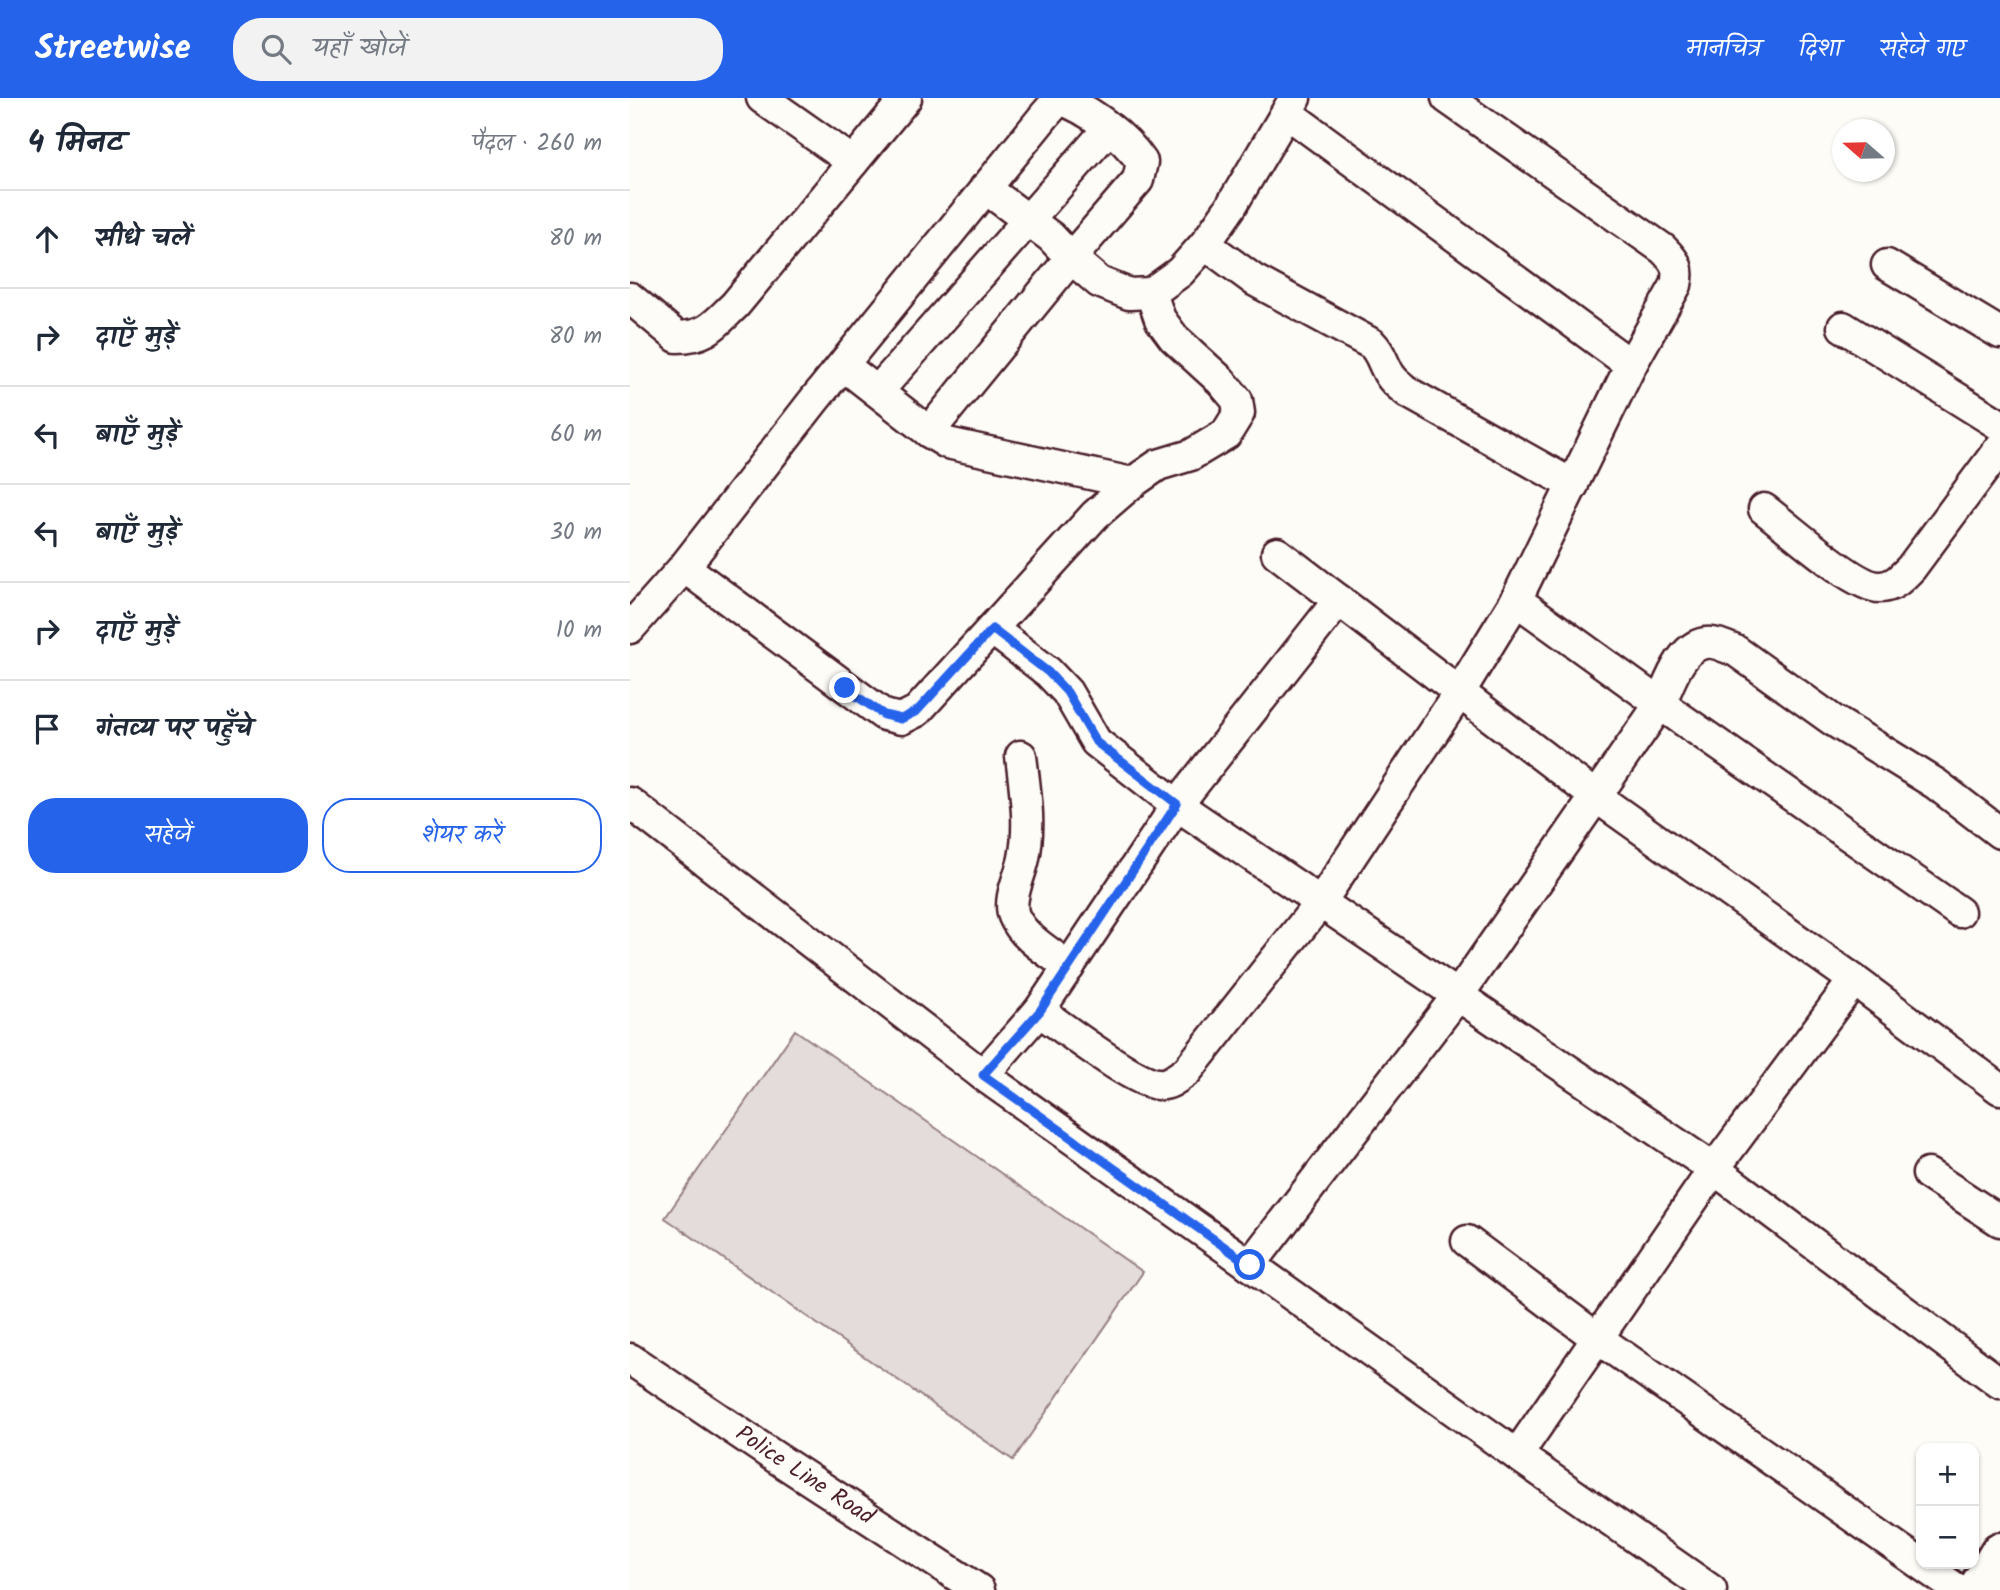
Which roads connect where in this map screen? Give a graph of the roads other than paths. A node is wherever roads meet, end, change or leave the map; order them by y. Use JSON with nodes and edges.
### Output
{"nodes":[{"id":1,"x":762,"y":98,"type":"edge"},
{"id":2,"x":1447,"y":98,"type":"edge"},
{"id":3,"x":1059,"y":99,"type":"edge"},
{"id":4,"x":892,"y":103,"type":"edge"},
{"id":5,"x":1291,"y":105,"type":"edge"},
{"id":6,"x":1108,"y":129,"type":"junction"},
{"id":7,"x":853,"y":162,"type":"junction"},
{"id":8,"x":985,"y":188,"type":"junction"},
{"id":9,"x":1029,"y":220,"type":"junction"},
{"id":10,"x":1205,"y":244,"type":"junction"},
{"id":11,"x":1071,"y":258,"type":"junction"},
{"id":12,"x":1887,"y":265,"type":"dead end"},
{"id":13,"x":1151,"y":293,"type":"junction"},
{"id":14,"x":630,"y":298,"type":"edge"},
{"id":15,"x":1843,"y":327,"type":"dead end"},
{"id":16,"x":2000,"y":333,"type":"edge"},
{"id":17,"x":843,"y":365,"type":"junction"},
{"id":18,"x":1631,"y":365,"type":"junction"},
{"id":19,"x":878,"y":391,"type":"junction"},
{"id":20,"x":2000,"y":425,"type":"edge"},
{"id":21,"x":929,"y":432,"type":"junction"},
{"id":22,"x":2000,"y":448,"type":"edge"},
{"id":23,"x":1132,"y":483,"type":"junction"},
{"id":24,"x":1573,"y":485,"type":"junction"},
{"id":25,"x":1764,"y":509,"type":"dead end"},
{"id":26,"x":1277,"y":553,"type":"dead end"},
{"id":27,"x":684,"y":567,"type":"junction"},
{"id":28,"x":1339,"y":600,"type":"junction"},
{"id":29,"x":1516,"y":600,"type":"junction"},
{"id":30,"x":630,"y":628,"type":"edge"},
{"id":31,"x":992,"y":629,"type":"junction"},
{"id":32,"x":1459,"y":693,"type":"junction"},
{"id":33,"x":1660,"y":704,"type":"junction"},
{"id":34,"x":1021,"y":756,"type":"dead end"},
{"id":35,"x":1595,"y":796,"type":"junction"},
{"id":36,"x":630,"y":803,"type":"edge"},
{"id":37,"x":1177,"y":804,"type":"junction"},
{"id":38,"x":2000,"y":833,"type":"edge"},
{"id":39,"x":1320,"y":903,"type":"junction"},
{"id":40,"x":1959,"y":912,"type":"dead end"},
{"id":41,"x":1069,"y":967,"type":"junction"},
{"id":42,"x":1854,"y":981,"type":"junction"},
{"id":43,"x":1459,"y":994,"type":"junction"},
{"id":44,"x":1040,"y":1011,"type":"junction"},
{"id":45,"x":983,"y":1075,"type":"junction"},
{"id":46,"x":2000,"y":1090,"type":"edge"},
{"id":47,"x":1714,"y":1169,"type":"junction"},
{"id":48,"x":1928,"y":1174,"type":"dead end"},
{"id":49,"x":2000,"y":1221,"type":"edge"},
{"id":50,"x":1467,"y":1241,"type":"dead end"},
{"id":51,"x":1250,"y":1265,"type":"junction"},
{"id":52,"x":1597,"y":1338,"type":"junction"},
{"id":53,"x":630,"y":1359,"type":"edge"},
{"id":54,"x":2000,"y":1383,"type":"edge"},
{"id":55,"x":1517,"y":1455,"type":"junction"},
{"id":56,"x":2000,"y":1552,"type":"edge"},
{"id":57,"x":979,"y":1590,"type":"edge"},
{"id":58,"x":1711,"y":1590,"type":"edge"},
{"id":59,"x":1958,"y":1590,"type":"edge"},
{"id":60,"x":1977,"y":1590,"type":"edge"}],
"edges":[{"from":1,"to":7,"type":"street"},
{"from":2,"to":18,"type":"street"},
{"from":3,"to":6,"type":"street"},
{"from":3,"to":8,"type":"street"},
{"from":4,"to":7,"type":"street"},
{"from":5,"to":10,"type":"street"},
{"from":5,"to":18,"type":"street"},
{"from":6,"to":9,"type":"street"},
{"from":6,"to":11,"type":"street"},
{"from":7,"to":14,"type":"street"},
{"from":8,"to":9,"type":"street"},
{"from":8,"to":17,"type":"street"},
{"from":9,"to":11,"type":"street"},
{"from":9,"to":19,"type":"street"},
{"from":10,"to":13,"type":"street"},
{"from":10,"to":24,"type":"street"},
{"from":11,"to":13,"type":"street"},
{"from":11,"to":21,"type":"street"},
{"from":12,"to":16,"type":"street"},
{"from":13,"to":23,"type":"street"},
{"from":15,"to":20,"type":"street"},
{"from":17,"to":19,"type":"street"},
{"from":17,"to":27,"type":"street"},
{"from":18,"to":24,"type":"street"},
{"from":19,"to":21,"type":"street"},
{"from":21,"to":23,"type":"street"},
{"from":22,"to":25,"type":"street"},
{"from":23,"to":31,"type":"street"},
{"from":24,"to":29,"type":"street"},
{"from":26,"to":28,"type":"street"},
{"from":27,"to":30,"type":"street"},
{"from":27,"to":31,"type":"street"},
{"from":28,"to":32,"type":"street"},
{"from":28,"to":37,"type":"street"},
{"from":29,"to":32,"type":"street"},
{"from":29,"to":33,"type":"street"},
{"from":31,"to":37,"type":"street"},
{"from":32,"to":35,"type":"street"},
{"from":32,"to":39,"type":"street"},
{"from":33,"to":35,"type":"street"},
{"from":33,"to":38,"type":"street"},
{"from":33,"to":40,"type":"street"},
{"from":34,"to":41,"type":"street"},
{"from":35,"to":42,"type":"street"},
{"from":35,"to":43,"type":"street"},
{"from":36,"to":45,"type":"street"},
{"from":37,"to":39,"type":"street"},
{"from":37,"to":41,"type":"street"},
{"from":39,"to":43,"type":"street"},
{"from":39,"to":44,"type":"street"},
{"from":41,"to":44,"type":"street"},
{"from":42,"to":46,"type":"street"},
{"from":42,"to":47,"type":"street"},
{"from":43,"to":47,"type":"street"},
{"from":43,"to":51,"type":"street"},
{"from":44,"to":45,"type":"street"},
{"from":45,"to":51,"type":"street"},
{"from":47,"to":52,"type":"street"},
{"from":47,"to":54,"type":"street"},
{"from":48,"to":49,"type":"street"},
{"from":50,"to":52,"type":"street"},
{"from":51,"to":55,"type":"street"},
{"from":52,"to":55,"type":"street"},
{"from":52,"to":59,"type":"street"},
{"from":53,"to":57,"type":"street","name":"Police Line Road"},
{"from":55,"to":58,"type":"street"},
{"from":56,"to":60,"type":"main road"}]}
